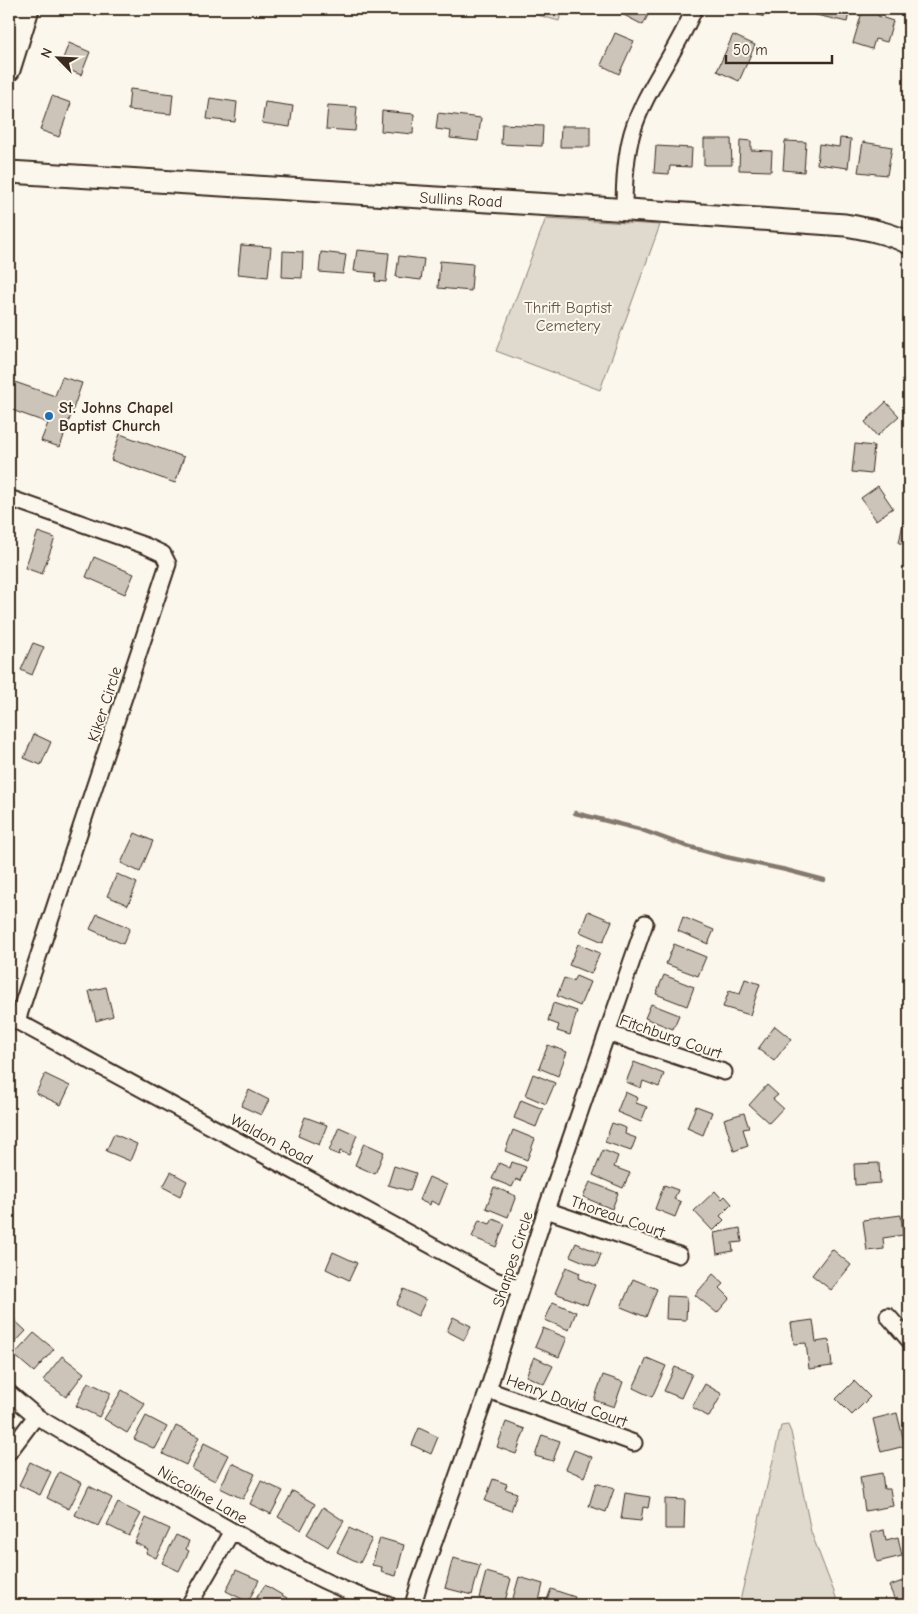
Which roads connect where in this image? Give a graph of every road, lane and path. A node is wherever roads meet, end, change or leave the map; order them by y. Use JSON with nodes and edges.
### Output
{"nodes":[{"id":1,"x":28,"y":9,"type":"edge"},
{"id":2,"x":694,"y":9,"type":"edge"},
{"id":3,"x":9,"y":70,"type":"edge"},
{"id":4,"x":9,"y":172,"type":"edge"},
{"id":5,"x":624,"y":210,"type":"junction"},
{"id":6,"x":909,"y":243,"type":"edge"},
{"id":7,"x":9,"y":498,"type":"edge"},
{"id":8,"x":645,"y":923,"type":"dead end"},
{"id":9,"x":13,"y":1019,"type":"edge"},
{"id":10,"x":607,"y":1033,"type":"junction"},
{"id":11,"x":724,"y":1072,"type":"dead end"},
{"id":12,"x":546,"y":1210,"type":"junction"},
{"id":13,"x":678,"y":1255,"type":"dead end"},
{"id":14,"x":520,"y":1289,"type":"junction"},
{"id":15,"x":888,"y":1316,"type":"dead end"},
{"id":16,"x":909,"y":1340,"type":"edge"},
{"id":17,"x":488,"y":1390,"type":"junction"},
{"id":18,"x":9,"y":1394,"type":"edge"},
{"id":19,"x":36,"y":1416,"type":"junction"},
{"id":20,"x":634,"y":1443,"type":"dead end"},
{"id":21,"x":9,"y":1452,"type":"edge"},
{"id":22,"x":232,"y":1531,"type":"junction"},
{"id":23,"x":189,"y":1605,"type":"edge"},
{"id":24,"x":389,"y":1605,"type":"edge"},
{"id":25,"x":413,"y":1605,"type":"edge"}],
"edges":[{"from":1,"to":3,"type":"street"},
{"from":2,"to":5,"type":"street"},
{"from":4,"to":5,"type":"street","name":"Sullins Road"},
{"from":5,"to":6,"type":"street","name":"Sullins Road"},
{"from":7,"to":9,"type":"street","name":"Kiker Circle"},
{"from":8,"to":10,"type":"street","name":"Sharpes Circle"},
{"from":9,"to":14,"type":"street","name":"Waldon Road"},
{"from":10,"to":11,"type":"street","name":"Fitchburg Court"},
{"from":10,"to":12,"type":"street","name":"Sharpes Circle"},
{"from":12,"to":13,"type":"street","name":"Thoreau Court"},
{"from":12,"to":14,"type":"street","name":"Sharpes Circle"},
{"from":14,"to":17,"type":"street","name":"Sharpes Circle"},
{"from":15,"to":16,"type":"street"},
{"from":17,"to":20,"type":"street","name":"Henry David Court"},
{"from":17,"to":25,"type":"street","name":"Sharpes Circle"},
{"from":18,"to":19,"type":"street","name":"Niccoline Lane"},
{"from":19,"to":21,"type":"street"},
{"from":19,"to":22,"type":"street","name":"Niccoline Lane"},
{"from":22,"to":23,"type":"street"},
{"from":22,"to":24,"type":"street","name":"Niccoline Lane"}]}
